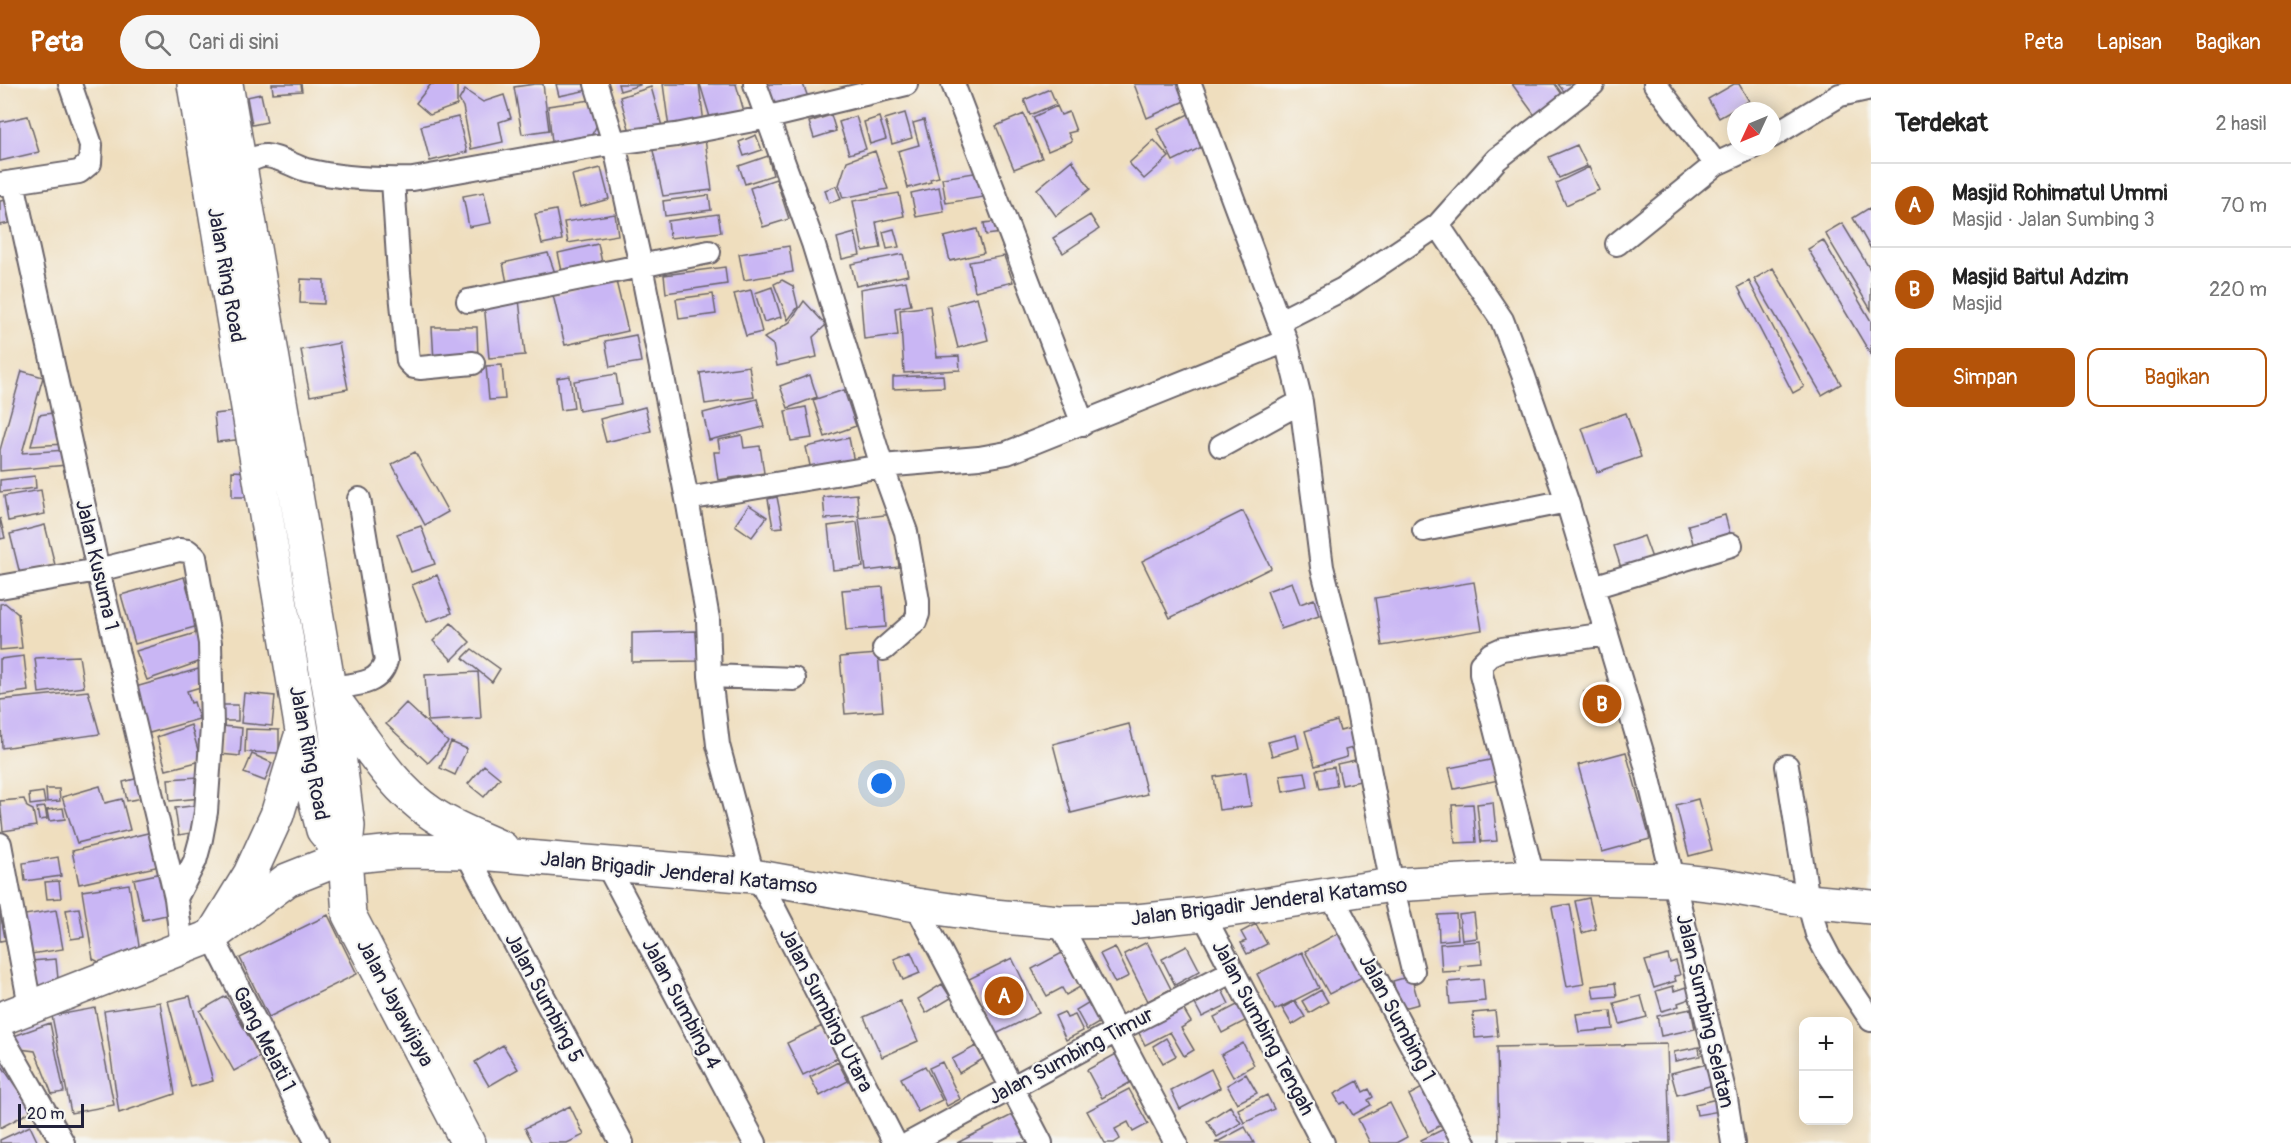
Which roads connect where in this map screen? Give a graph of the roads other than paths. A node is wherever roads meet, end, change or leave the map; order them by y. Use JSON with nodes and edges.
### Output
{"nodes":[{"id":1,"x":70,"y":84,"type":"edge"},
{"id":2,"x":194,"y":84,"type":"edge"},
{"id":3,"x":226,"y":84,"type":"edge"},
{"id":4,"x":596,"y":84,"type":"edge"},
{"id":5,"x":755,"y":84,"type":"edge"},
{"id":6,"x":906,"y":84,"type":"edge"},
{"id":7,"x":953,"y":84,"type":"edge"},
{"id":8,"x":1593,"y":84,"type":"edge"},
{"id":9,"x":1655,"y":84,"type":"edge"},
{"id":10,"x":1194,"y":86,"type":"edge"},
{"id":11,"x":1871,"y":88,"type":"edge"},
{"id":12,"x":769,"y":117,"type":"junction"},
{"id":13,"x":1781,"y":131,"type":"edge"},
{"id":14,"x":614,"y":143,"type":"junction"},
{"id":15,"x":1733,"y":156,"type":"edge"},
{"id":16,"x":1716,"y":164,"type":"junction"},
{"id":17,"x":240,"y":165,"type":"junction"},
{"id":18,"x":393,"y":180,"type":"junction"},
{"id":19,"x":7,"y":183,"type":"edge"},
{"id":20,"x":1438,"y":225,"type":"junction"},
{"id":21,"x":1617,"y":244,"type":"dead end"},
{"id":22,"x":709,"y":252,"type":"dead end"},
{"id":23,"x":640,"y":266,"type":"junction"},
{"id":24,"x":468,"y":301,"type":"dead end"},
{"id":25,"x":1283,"y":331,"type":"junction"},
{"id":26,"x":473,"y":363,"type":"dead end"},
{"id":27,"x":1301,"y":402,"type":"junction"},
{"id":28,"x":1083,"y":424,"type":"junction"},
{"id":29,"x":1221,"y":446,"type":"dead end"},
{"id":30,"x":882,"y":465,"type":"junction"},
{"id":31,"x":359,"y":498,"type":"dead end"},
{"id":32,"x":687,"y":500,"type":"junction"},
{"id":33,"x":1567,"y":501,"type":"junction"},
{"id":34,"x":1424,"y":530,"type":"dead end"},
{"id":35,"x":1731,"y":545,"type":"dead end"},
{"id":36,"x":98,"y":570,"type":"junction"},
{"id":37,"x":0,"y":587,"type":"edge"},
{"id":38,"x":1593,"y":587,"type":"junction"},
{"id":39,"x":1607,"y":634,"type":"junction"},
{"id":40,"x":884,"y":648,"type":"dead end"},
{"id":41,"x":710,"y":676,"type":"junction"},
{"id":42,"x":794,"y":679,"type":"dead end"},
{"id":43,"x":330,"y":692,"type":"junction"},
{"id":44,"x":303,"y":730,"type":"junction"},
{"id":45,"x":1787,"y":766,"type":"dead end"},
{"id":46,"x":0,"y":844,"type":"edge"},
{"id":47,"x":466,"y":852,"type":"junction"},
{"id":48,"x":520,"y":856,"type":"junction"},
{"id":49,"x":345,"y":857,"type":"junction"},
{"id":50,"x":607,"y":865,"type":"junction"},
{"id":51,"x":756,"y":877,"type":"junction"},
{"id":52,"x":1533,"y":877,"type":"junction"},
{"id":53,"x":1674,"y":880,"type":"junction"},
{"id":54,"x":1392,"y":885,"type":"junction"},
{"id":55,"x":1330,"y":893,"type":"junction"},
{"id":56,"x":176,"y":898,"type":"junction"},
{"id":57,"x":1808,"y":902,"type":"junction"},
{"id":58,"x":916,"y":904,"type":"junction"},
{"id":59,"x":1871,"y":907,"type":"edge"},
{"id":60,"x":1203,"y":914,"type":"junction"},
{"id":61,"x":1059,"y":922,"type":"junction"},
{"id":62,"x":212,"y":936,"type":"junction"},
{"id":63,"x":182,"y":947,"type":"junction"},
{"id":64,"x":1233,"y":971,"type":"junction"},
{"id":65,"x":1413,"y":971,"type":"dead end"},
{"id":66,"x":30,"y":1006,"type":"junction"},
{"id":67,"x":0,"y":1018,"type":"edge"},
{"id":68,"x":1871,"y":1020,"type":"edge"},
{"id":69,"x":1116,"y":1031,"type":"junction"},
{"id":70,"x":0,"y":1033,"type":"edge"},
{"id":71,"x":1012,"y":1088,"type":"junction"},
{"id":72,"x":63,"y":1143,"type":"edge"},
{"id":73,"x":317,"y":1143,"type":"edge"},
{"id":74,"x":468,"y":1143,"type":"edge"},
{"id":75,"x":622,"y":1143,"type":"edge"},
{"id":76,"x":755,"y":1143,"type":"edge"},
{"id":77,"x":895,"y":1143,"type":"edge"},
{"id":78,"x":910,"y":1143,"type":"edge"},
{"id":79,"x":1041,"y":1143,"type":"edge"},
{"id":80,"x":1176,"y":1143,"type":"edge"},
{"id":81,"x":1323,"y":1143,"type":"edge"},
{"id":82,"x":1464,"y":1143,"type":"edge"},
{"id":83,"x":1733,"y":1143,"type":"edge"}],
"edges":[{"from":1,"to":19,"type":"street"},
{"from":2,"to":44,"type":"main road","name":"Jalan Ring Road"},
{"from":3,"to":17,"type":"main road","name":"Jalan Ring Road"},
{"from":4,"to":14,"type":"street","name":"Jalan Sumbing Utara"},
{"from":5,"to":12,"type":"street"},
{"from":6,"to":12,"type":"street"},
{"from":7,"to":28,"type":"street"},
{"from":8,"to":20,"type":"street"},
{"from":9,"to":16,"type":"street"},
{"from":10,"to":25,"type":"street"},
{"from":11,"to":13,"type":"street"},
{"from":12,"to":14,"type":"street"},
{"from":12,"to":30,"type":"street"},
{"from":14,"to":18,"type":"street"},
{"from":14,"to":23,"type":"street","name":"Jalan Sumbing Utara"},
{"from":15,"to":16,"type":"street"},
{"from":16,"to":21,"type":"street"},
{"from":17,"to":18,"type":"street"},
{"from":17,"to":43,"type":"main road","name":"Jalan Ring Road"},
{"from":18,"to":26,"type":"street"},
{"from":19,"to":36,"type":"street","name":"Jalan Kusuma 1"},
{"from":20,"to":25,"type":"street"},
{"from":20,"to":33,"type":"street","name":"Jalan Sumbing Selatan"},
{"from":22,"to":23,"type":"street"},
{"from":23,"to":24,"type":"street"},
{"from":23,"to":32,"type":"street","name":"Jalan Sumbing Utara"},
{"from":25,"to":27,"type":"street"},
{"from":25,"to":28,"type":"street"},
{"from":27,"to":29,"type":"street"},
{"from":27,"to":54,"type":"street"},
{"from":28,"to":30,"type":"street"},
{"from":30,"to":32,"type":"street"},
{"from":30,"to":40,"type":"street"},
{"from":31,"to":43,"type":"street"},
{"from":32,"to":41,"type":"street","name":"Jalan Sumbing Utara"},
{"from":33,"to":34,"type":"street"},
{"from":33,"to":38,"type":"street","name":"Jalan Sumbing Selatan"},
{"from":35,"to":38,"type":"street"},
{"from":36,"to":37,"type":"street"},
{"from":36,"to":56,"type":"street","name":"Jalan Kusuma 1"},
{"from":36,"to":56,"type":"street"},
{"from":38,"to":39,"type":"street","name":"Jalan Sumbing Selatan"},
{"from":39,"to":52,"type":"street"},
{"from":39,"to":53,"type":"street","name":"Jalan Sumbing Selatan"},
{"from":41,"to":42,"type":"street"},
{"from":41,"to":51,"type":"street","name":"Jalan Sumbing Utara"},
{"from":43,"to":48,"type":"main road"},
{"from":43,"to":49,"type":"main road","name":"Jalan Ring Road"},
{"from":44,"to":49,"type":"main road","name":"Jalan Ring Road"},
{"from":44,"to":62,"type":"main road"},
{"from":45,"to":57,"type":"street"},
{"from":46,"to":66,"type":"street"},
{"from":47,"to":48,"type":"main road","name":"Jalan Brigadir Jenderal Katamso"},
{"from":47,"to":49,"type":"main road","name":"Jalan Brigadir Jenderal Katamso"},
{"from":47,"to":75,"type":"street","name":"Jalan Sumbing 5"},
{"from":48,"to":50,"type":"main road","name":"Jalan Brigadir Jenderal Katamso"},
{"from":49,"to":62,"type":"main road","name":"Jalan Brigadir Jenderal Katamso"},
{"from":49,"to":74,"type":"main road","name":"Jalan Jayawijaya"},
{"from":50,"to":51,"type":"main road","name":"Jalan Brigadir Jenderal Katamso"},
{"from":50,"to":76,"type":"street","name":"Jalan Sumbing 4"},
{"from":51,"to":58,"type":"main road","name":"Jalan Brigadir Jenderal Katamso"},
{"from":51,"to":77,"type":"street","name":"Jalan Sumbing Utara"},
{"from":52,"to":53,"type":"main road","name":"Jalan Brigadir Jenderal Katamso"},
{"from":52,"to":54,"type":"main road","name":"Jalan Brigadir Jenderal Katamso"},
{"from":53,"to":57,"type":"main road","name":"Jalan Brigadir Jenderal Katamso"},
{"from":53,"to":83,"type":"street","name":"Jalan Sumbing Selatan"},
{"from":54,"to":55,"type":"main road","name":"Jalan Brigadir Jenderal Katamso"},
{"from":54,"to":65,"type":"street"},
{"from":55,"to":60,"type":"main road","name":"Jalan Brigadir Jenderal Katamso"},
{"from":55,"to":82,"type":"street","name":"Jalan Sumbing 1"},
{"from":56,"to":63,"type":"street","name":"Jalan Kusuma 1"},
{"from":57,"to":59,"type":"main road","name":"Jalan Brigadir Jenderal Katamso"},
{"from":57,"to":68,"type":"street"},
{"from":58,"to":61,"type":"main road","name":"Jalan Brigadir Jenderal Katamso"},
{"from":58,"to":71,"type":"street"},
{"from":60,"to":61,"type":"main road","name":"Jalan Brigadir Jenderal Katamso"},
{"from":60,"to":64,"type":"street","name":"Jalan Sumbing Tengah"},
{"from":61,"to":69,"type":"street"},
{"from":62,"to":63,"type":"main road","name":"Jalan Brigadir Jenderal Katamso"},
{"from":62,"to":73,"type":"street","name":"Gang Melati 1"},
{"from":63,"to":66,"type":"main road","name":"Jalan Brigadir Jenderal Katamso"},
{"from":64,"to":69,"type":"street","name":"Jalan Sumbing Timur"},
{"from":64,"to":81,"type":"street","name":"Jalan Sumbing Tengah"},
{"from":66,"to":67,"type":"main road","name":"Jalan Brigadir Jenderal Katamso"},
{"from":69,"to":71,"type":"street","name":"Jalan Sumbing Timur"},
{"from":69,"to":80,"type":"street"},
{"from":70,"to":72,"type":"street"},
{"from":71,"to":78,"type":"street","name":"Jalan Sumbing Timur"},
{"from":71,"to":79,"type":"street"}]}
